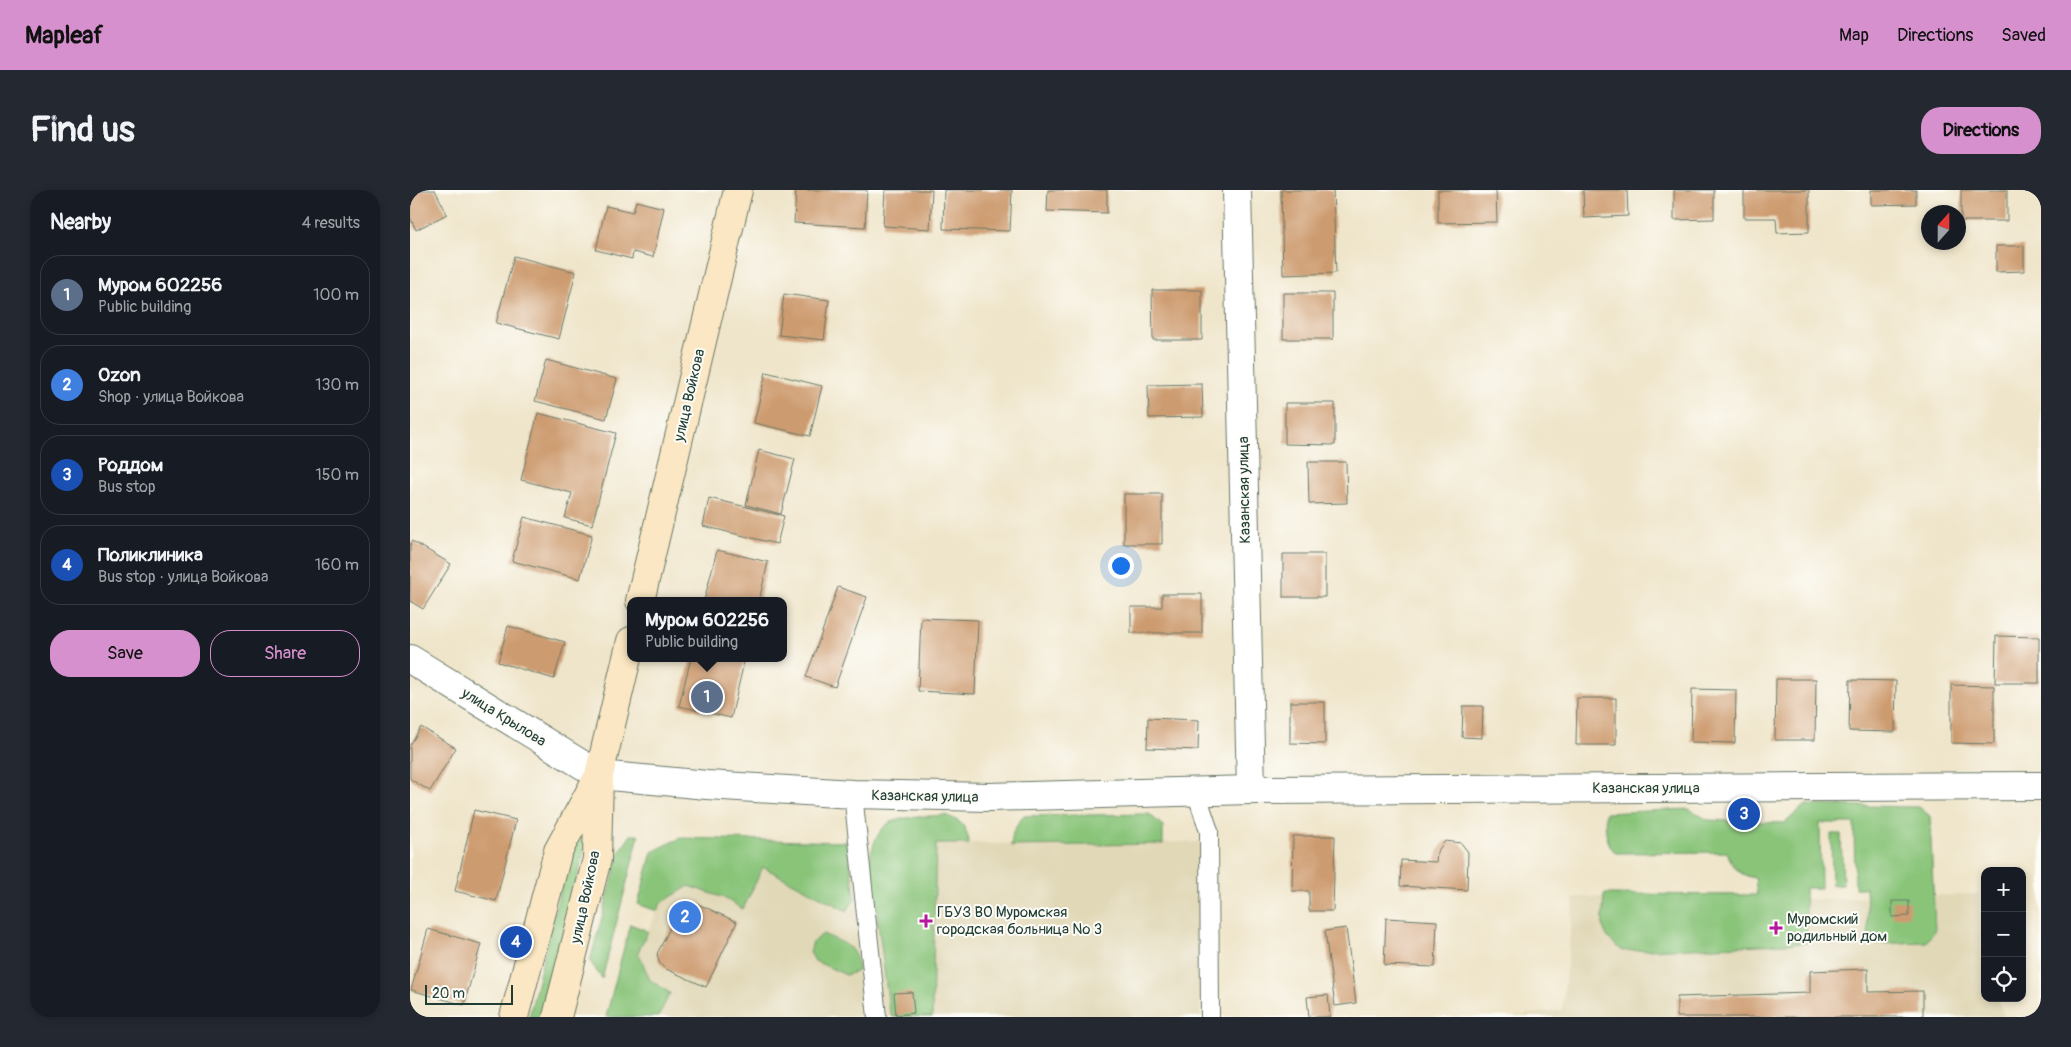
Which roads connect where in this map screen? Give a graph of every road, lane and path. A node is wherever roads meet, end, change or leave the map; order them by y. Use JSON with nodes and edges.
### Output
{"nodes":[{"id":1,"x":738,"y":190,"type":"edge"},
{"id":2,"x":1237,"y":190,"type":"edge"},
{"id":3,"x":641,"y":597,"type":"edge"},
{"id":4,"x":627,"y":658,"type":"edge"},
{"id":5,"x":410,"y":659,"type":"edge"},
{"id":6,"x":599,"y":775,"type":"junction"},
{"id":7,"x":2041,"y":786,"type":"edge"},
{"id":8,"x":1251,"y":790,"type":"junction"},
{"id":9,"x":1196,"y":792,"type":"junction"},
{"id":10,"x":853,"y":794,"type":"junction"},
{"id":11,"x":514,"y":1017,"type":"edge"},
{"id":12,"x":557,"y":1017,"type":"edge"},
{"id":13,"x":877,"y":1017,"type":"edge"},
{"id":14,"x":1210,"y":1017,"type":"edge"}],
"edges":[{"from":1,"to":3,"type":"main road","name":"улица Войкова"},
{"from":2,"to":8,"type":"street","name":"Казанская улица"},
{"from":4,"to":6,"type":"main road","name":"улица Войкова"},
{"from":5,"to":6,"type":"street","name":"улица Крылова"},
{"from":6,"to":10,"type":"street","name":"Казанская улица"},
{"from":6,"to":11,"type":"main road","name":"улица Войкова"},
{"from":6,"to":12,"type":"main road","name":"улица Войкова"},
{"from":7,"to":8,"type":"street","name":"Казанская улица"},
{"from":8,"to":9,"type":"street","name":"Казанская улица"},
{"from":9,"to":10,"type":"street","name":"Казанская улица"},
{"from":9,"to":14,"type":"lane"},
{"from":10,"to":13,"type":"lane"}]}
